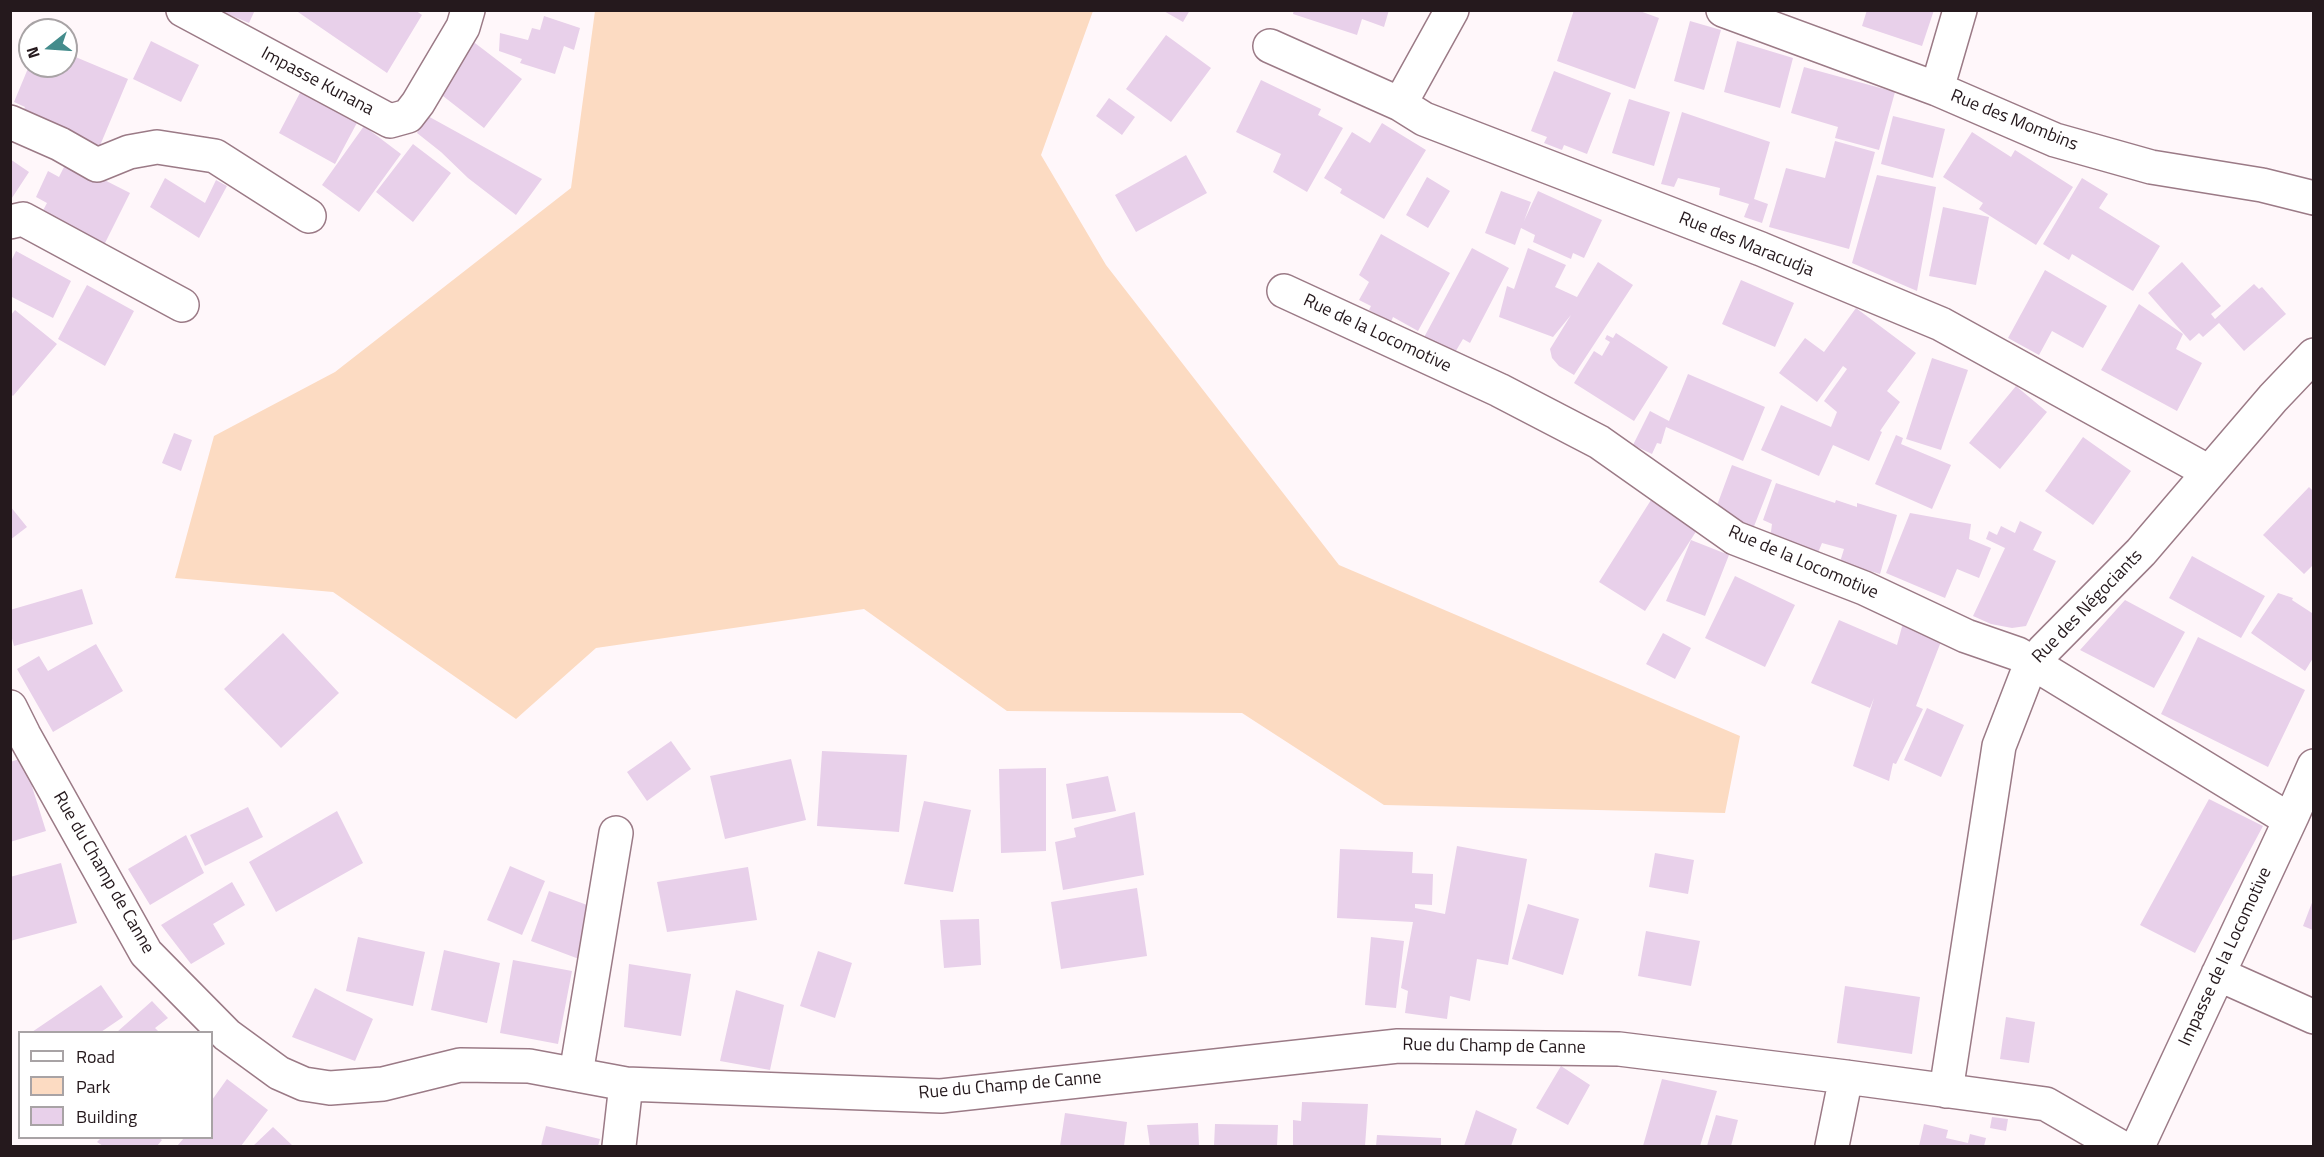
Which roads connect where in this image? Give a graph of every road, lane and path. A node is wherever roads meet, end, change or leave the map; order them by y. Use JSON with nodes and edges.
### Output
{"nodes":[{"id":1,"x":183,"y":10,"type":"edge"},
{"id":2,"x":468,"y":10,"type":"edge"},
{"id":3,"x":1452,"y":10,"type":"edge"},
{"id":4,"x":1723,"y":10,"type":"edge"},
{"id":5,"x":1960,"y":10,"type":"edge"},
{"id":6,"x":1270,"y":46,"type":"dead end"},
{"id":7,"x":1937,"y":89,"type":"junction"},
{"id":8,"x":1400,"y":104,"type":"junction"},
{"id":9,"x":10,"y":122,"type":"edge"},
{"id":10,"x":2313,"y":198,"type":"edge"},
{"id":11,"x":309,"y":216,"type":"dead end"},
{"id":12,"x":10,"y":222,"type":"edge"},
{"id":13,"x":1284,"y":291,"type":"dead end"},
{"id":14,"x":182,"y":305,"type":"dead end"},
{"id":15,"x":2313,"y":355,"type":"edge"},
{"id":16,"x":2209,"y":472,"type":"junction"},
{"id":17,"x":2034,"y":663,"type":"junction"},
{"id":18,"x":15,"y":727,"type":"edge"},
{"id":19,"x":2313,"y":766,"type":"edge"},
{"id":20,"x":2290,"y":820,"type":"junction"},
{"id":21,"x":616,"y":833,"type":"dead end"},
{"id":22,"x":2218,"y":974,"type":"junction"},
{"id":23,"x":2313,"y":1017,"type":"edge"},
{"id":24,"x":576,"y":1074,"type":"junction"},
{"id":25,"x":1846,"y":1077,"type":"junction"},
{"id":26,"x":626,"y":1084,"type":"junction"},
{"id":27,"x":1946,"y":1091,"type":"junction"},
{"id":28,"x":619,"y":1146,"type":"edge"},
{"id":29,"x":1832,"y":1146,"type":"edge"},
{"id":30,"x":2119,"y":1146,"type":"edge"},
{"id":31,"x":2138,"y":1146,"type":"edge"}],
"edges":[{"from":1,"to":2,"type":"street","name":"Impasse Kunana"},
{"from":3,"to":8,"type":"street"},
{"from":4,"to":7,"type":"street","name":"Rue des Mombins"},
{"from":5,"to":7,"type":"street"},
{"from":6,"to":8,"type":"street","name":"Rue des Maracudja"},
{"from":7,"to":10,"type":"street","name":"Rue des Mombins"},
{"from":8,"to":16,"type":"street","name":"Rue des Maracudja"},
{"from":9,"to":11,"type":"street"},
{"from":12,"to":14,"type":"street"},
{"from":13,"to":17,"type":"street","name":"Rue de la Locomotive"},
{"from":15,"to":16,"type":"street","name":"Rue des Négociants"},
{"from":16,"to":17,"type":"street","name":"Rue des Négociants"},
{"from":17,"to":20,"type":"street","name":"Rue de la Locomotive"},
{"from":17,"to":27,"type":"street","name":"Rue des Négociants"},
{"from":18,"to":24,"type":"street","name":"Rue du Champ de Canne"},
{"from":19,"to":20,"type":"street","name":"Impasse de la Locomotive"},
{"from":20,"to":22,"type":"street","name":"Impasse de la Locomotive"},
{"from":21,"to":24,"type":"street"},
{"from":22,"to":23,"type":"street"},
{"from":22,"to":31,"type":"street","name":"Impasse de la Locomotive"},
{"from":24,"to":26,"type":"street","name":"Rue du Champ de Canne"},
{"from":25,"to":26,"type":"street","name":"Rue du Champ de Canne"},
{"from":25,"to":27,"type":"street","name":"Rue du Champ de Canne"},
{"from":25,"to":29,"type":"street"},
{"from":26,"to":28,"type":"street"},
{"from":27,"to":30,"type":"street","name":"Rue du Champ de Canne"}]}
